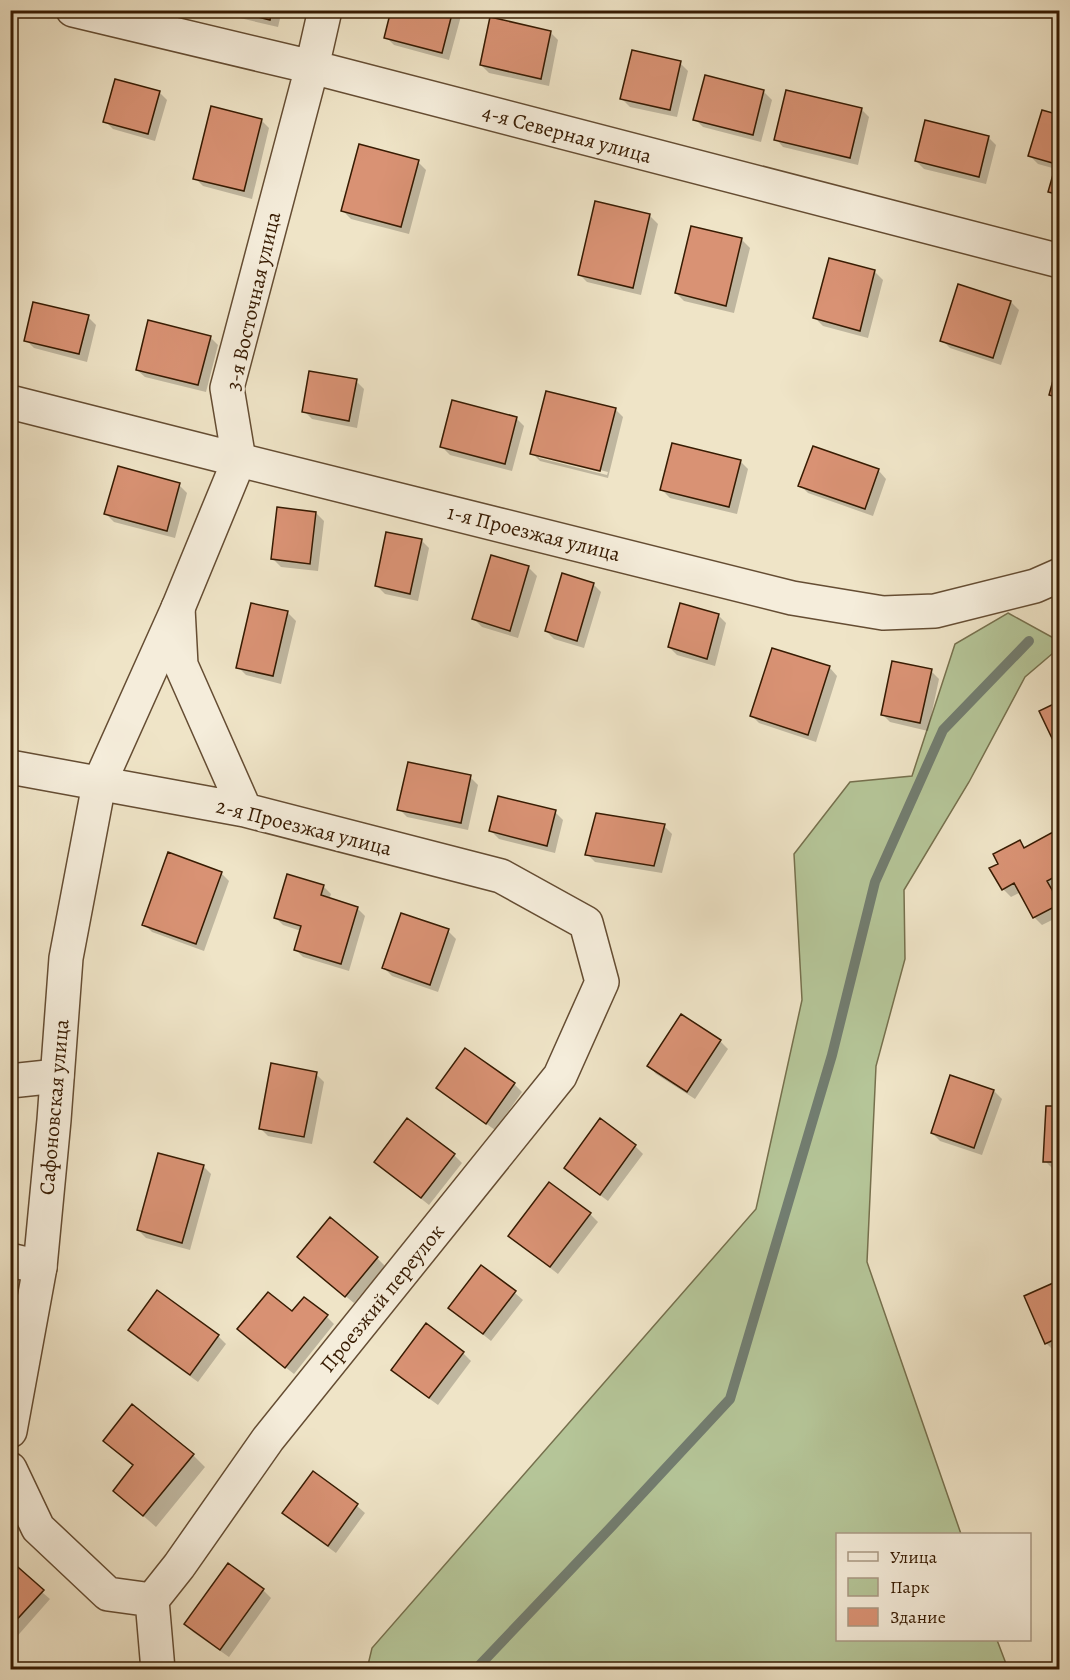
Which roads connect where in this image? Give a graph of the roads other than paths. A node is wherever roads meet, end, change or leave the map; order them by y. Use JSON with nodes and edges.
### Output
{"nodes":[{"id":1,"x":73,"y":10,"type":"edge"},
{"id":2,"x":325,"y":10,"type":"edge"},
{"id":3,"x":312,"y":67,"type":"junction"},
{"id":4,"x":1059,"y":261,"type":"edge"},
{"id":5,"x":10,"y":402,"type":"edge"},
{"id":6,"x":239,"y":460,"type":"junction"},
{"id":7,"x":1059,"y":575,"type":"edge"},
{"id":8,"x":178,"y":608,"type":"junction"},
{"id":9,"x":10,"y":767,"type":"edge"},
{"id":10,"x":99,"y":784,"type":"junction"},
{"id":11,"x":245,"y":810,"type":"junction"},
{"id":12,"x":586,"y":923,"type":"joint"},
{"id":13,"x":57,"y":1076,"type":"junction"},
{"id":14,"x":10,"y":1081,"type":"edge"},
{"id":15,"x":25,"y":1263,"type":"edge"},
{"id":16,"x":10,"y":1431,"type":"edge"},
{"id":17,"x":10,"y":1469,"type":"edge"},
{"id":18,"x":152,"y":1600,"type":"junction"},
{"id":19,"x":158,"y":1670,"type":"edge"}],
"edges":[{"from":1,"to":3,"type":"street","name":"4-я Северная улица"},
{"from":2,"to":3,"type":"street","name":"3-я Восточная улица"},
{"from":3,"to":4,"type":"street","name":"4-я Северная улица"},
{"from":3,"to":6,"type":"street","name":"3-я Восточная улица"},
{"from":5,"to":6,"type":"street","name":"1-я Проезжая улица"},
{"from":6,"to":7,"type":"street","name":"1-я Проезжая улица"},
{"from":6,"to":8,"type":"street"},
{"from":8,"to":10,"type":"street"},
{"from":8,"to":11,"type":"street"},
{"from":9,"to":10,"type":"street","name":"2-я Проезжая улица"},
{"from":10,"to":11,"type":"street","name":"2-я Проезжая улица"},
{"from":10,"to":13,"type":"street","name":"Сафоновская улица"},
{"from":11,"to":12,"type":"street","name":"2-я Проезжая улица"},
{"from":12,"to":18,"type":"street","name":"Проезжий переулок"},
{"from":13,"to":14,"type":"street"},
{"from":13,"to":15,"type":"street","name":"Сафоновская улица"},
{"from":15,"to":16,"type":"street","name":"Сафоновская улица"},
{"from":17,"to":18,"type":"street"},
{"from":18,"to":19,"type":"street"}]}
